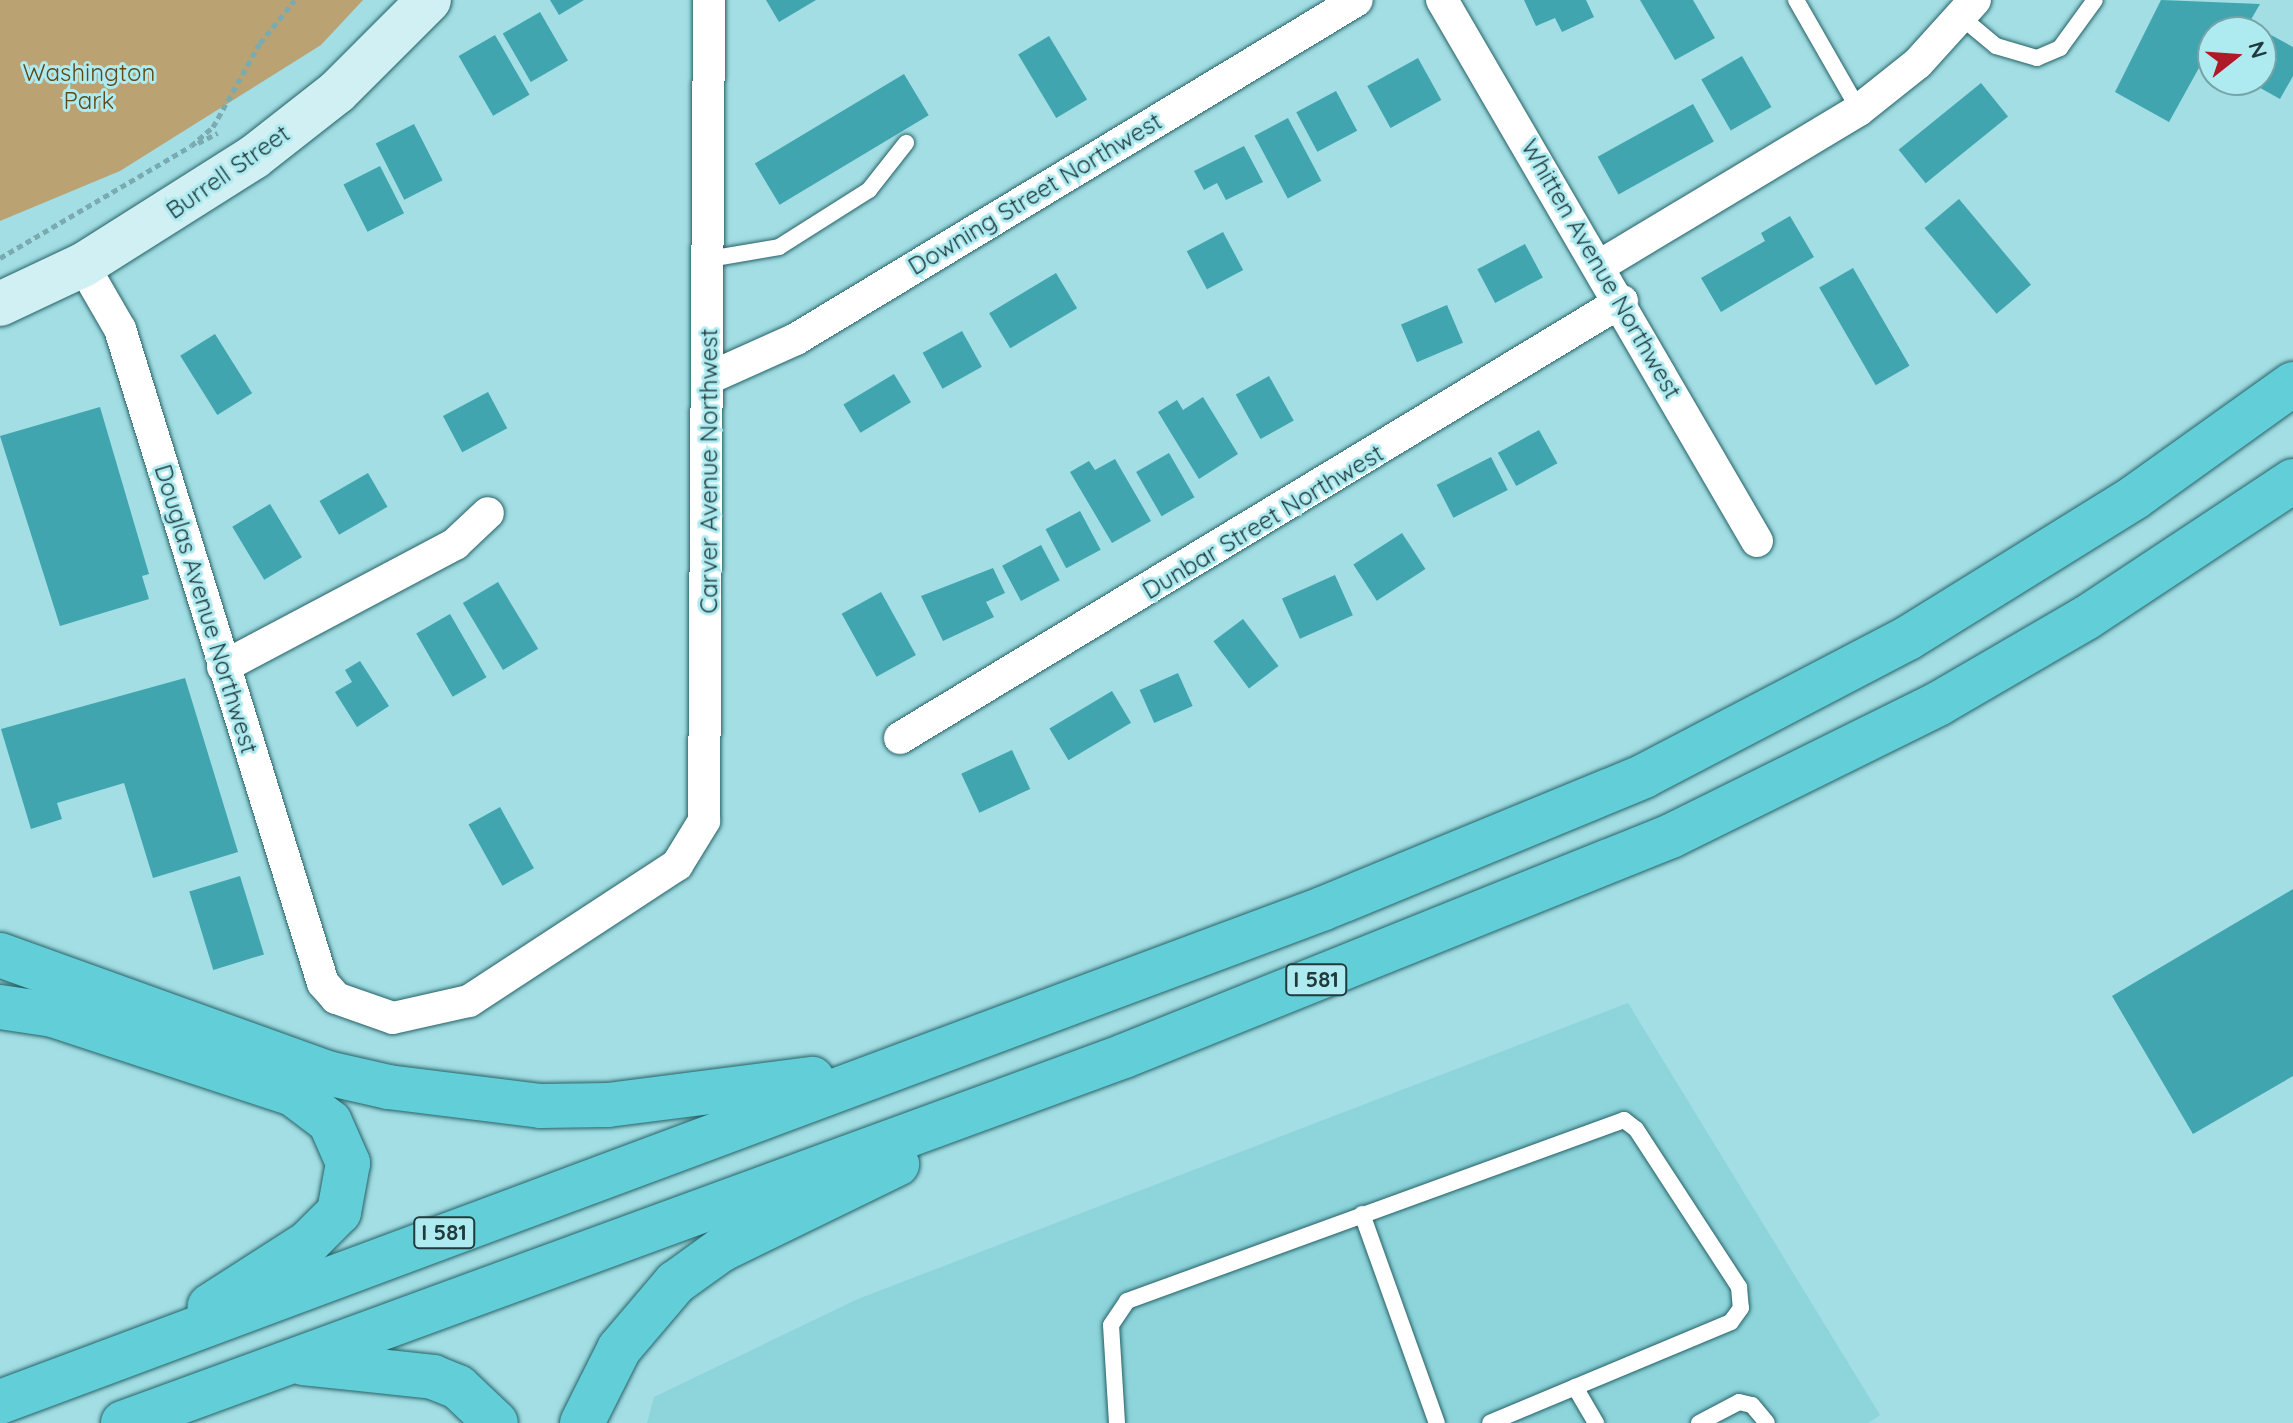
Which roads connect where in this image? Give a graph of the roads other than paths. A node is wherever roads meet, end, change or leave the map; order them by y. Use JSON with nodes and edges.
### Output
{"nodes":[{"id":1,"x":429,"y":0,"type":"edge"},
{"id":2,"x":709,"y":0,"type":"edge"},
{"id":3,"x":1357,"y":0,"type":"edge"},
{"id":4,"x":1442,"y":0,"type":"edge"},
{"id":5,"x":1796,"y":0,"type":"edge"},
{"id":6,"x":2095,"y":0,"type":"edge"},
{"id":7,"x":1967,"y":8,"type":"edge"},
{"id":8,"x":1859,"y":110,"type":"junction"},
{"id":9,"x":906,"y":143,"type":"dead end"},
{"id":10,"x":709,"y":259,"type":"junction"},
{"id":11,"x":83,"y":265,"type":"junction"},
{"id":12,"x":1601,"y":265,"type":"junction"},
{"id":13,"x":1622,"y":301,"type":"junction"},
{"id":14,"x":0,"y":304,"type":"edge"},
{"id":15,"x":709,"y":378,"type":"junction"},
{"id":16,"x":2293,"y":384,"type":"edge"},
{"id":17,"x":2293,"y":481,"type":"edge"},
{"id":18,"x":488,"y":513,"type":"dead end"},
{"id":19,"x":1757,"y":541,"type":"dead end"},
{"id":20,"x":223,"y":667,"type":"junction"},
{"id":21,"x":900,"y":738,"type":"dead end"},
{"id":22,"x":0,"y":955,"type":"edge"},
{"id":23,"x":315,"y":960,"type":"joint"},
{"id":24,"x":0,"y":1007,"type":"edge"},
{"id":25,"x":889,"y":1068,"type":"junction"},
{"id":26,"x":1056,"y":1082,"type":"junction"},
{"id":27,"x":1362,"y":1214,"type":"junction"},
{"id":28,"x":177,"y":1336,"type":"junction"},
{"id":29,"x":284,"y":1362,"type":"junction"},
{"id":30,"x":1575,"y":1387,"type":"junction"},
{"id":31,"x":0,"y":1402,"type":"edge"},
{"id":32,"x":123,"y":1423,"type":"edge"},
{"id":33,"x":496,"y":1423,"type":"edge"},
{"id":34,"x":582,"y":1423,"type":"edge"},
{"id":35,"x":1117,"y":1423,"type":"edge"},
{"id":36,"x":1437,"y":1423,"type":"edge"},
{"id":37,"x":1490,"y":1423,"type":"edge"},
{"id":38,"x":1596,"y":1423,"type":"edge"},
{"id":39,"x":1699,"y":1423,"type":"edge"},
{"id":40,"x":1767,"y":1423,"type":"edge"}],
"edges":[{"from":1,"to":11,"type":"street","name":"Burrell Street"},
{"from":2,"to":10,"type":"street","name":"Carver Avenue Northwest"},
{"from":3,"to":15,"type":"street","name":"Downing Street Northwest"},
{"from":4,"to":12,"type":"street","name":"Whitten Avenue Northwest"},
{"from":5,"to":8,"type":"lane"},
{"from":6,"to":7,"type":"lane"},
{"from":7,"to":8,"type":"street"},
{"from":8,"to":12,"type":"street"},
{"from":9,"to":10,"type":"lane"},
{"from":10,"to":15,"type":"street","name":"Carver Avenue Northwest"},
{"from":11,"to":14,"type":"street","name":"Burrell Street"},
{"from":11,"to":20,"type":"street","name":"Douglas Avenue Northwest"},
{"from":12,"to":13,"type":"street","name":"Whitten Avenue Northwest"},
{"from":13,"to":19,"type":"street","name":"Whitten Avenue Northwest"},
{"from":13,"to":21,"type":"street","name":"Dunbar Street Northwest"},
{"from":15,"to":23,"type":"street","name":"Carver Avenue Northwest"},
{"from":16,"to":25,"type":"highway","number":"I 581"},
{"from":17,"to":26,"type":"highway","number":"I 581"},
{"from":18,"to":20,"type":"street"},
{"from":20,"to":23,"type":"street","name":"Douglas Avenue Northwest"},
{"from":22,"to":25,"type":"highway"},
{"from":24,"to":28,"type":"highway"},
{"from":25,"to":28,"type":"highway","number":"I 581"},
{"from":26,"to":29,"type":"highway","number":"I 581"},
{"from":26,"to":34,"type":"highway"},
{"from":27,"to":30,"type":"lane"},
{"from":27,"to":35,"type":"lane"},
{"from":27,"to":36,"type":"lane"},
{"from":28,"to":31,"type":"highway","number":"I 581"},
{"from":29,"to":32,"type":"highway","number":"I 581"},
{"from":29,"to":33,"type":"highway"},
{"from":30,"to":37,"type":"lane"},
{"from":30,"to":38,"type":"lane"},
{"from":39,"to":40,"type":"lane"}]}
